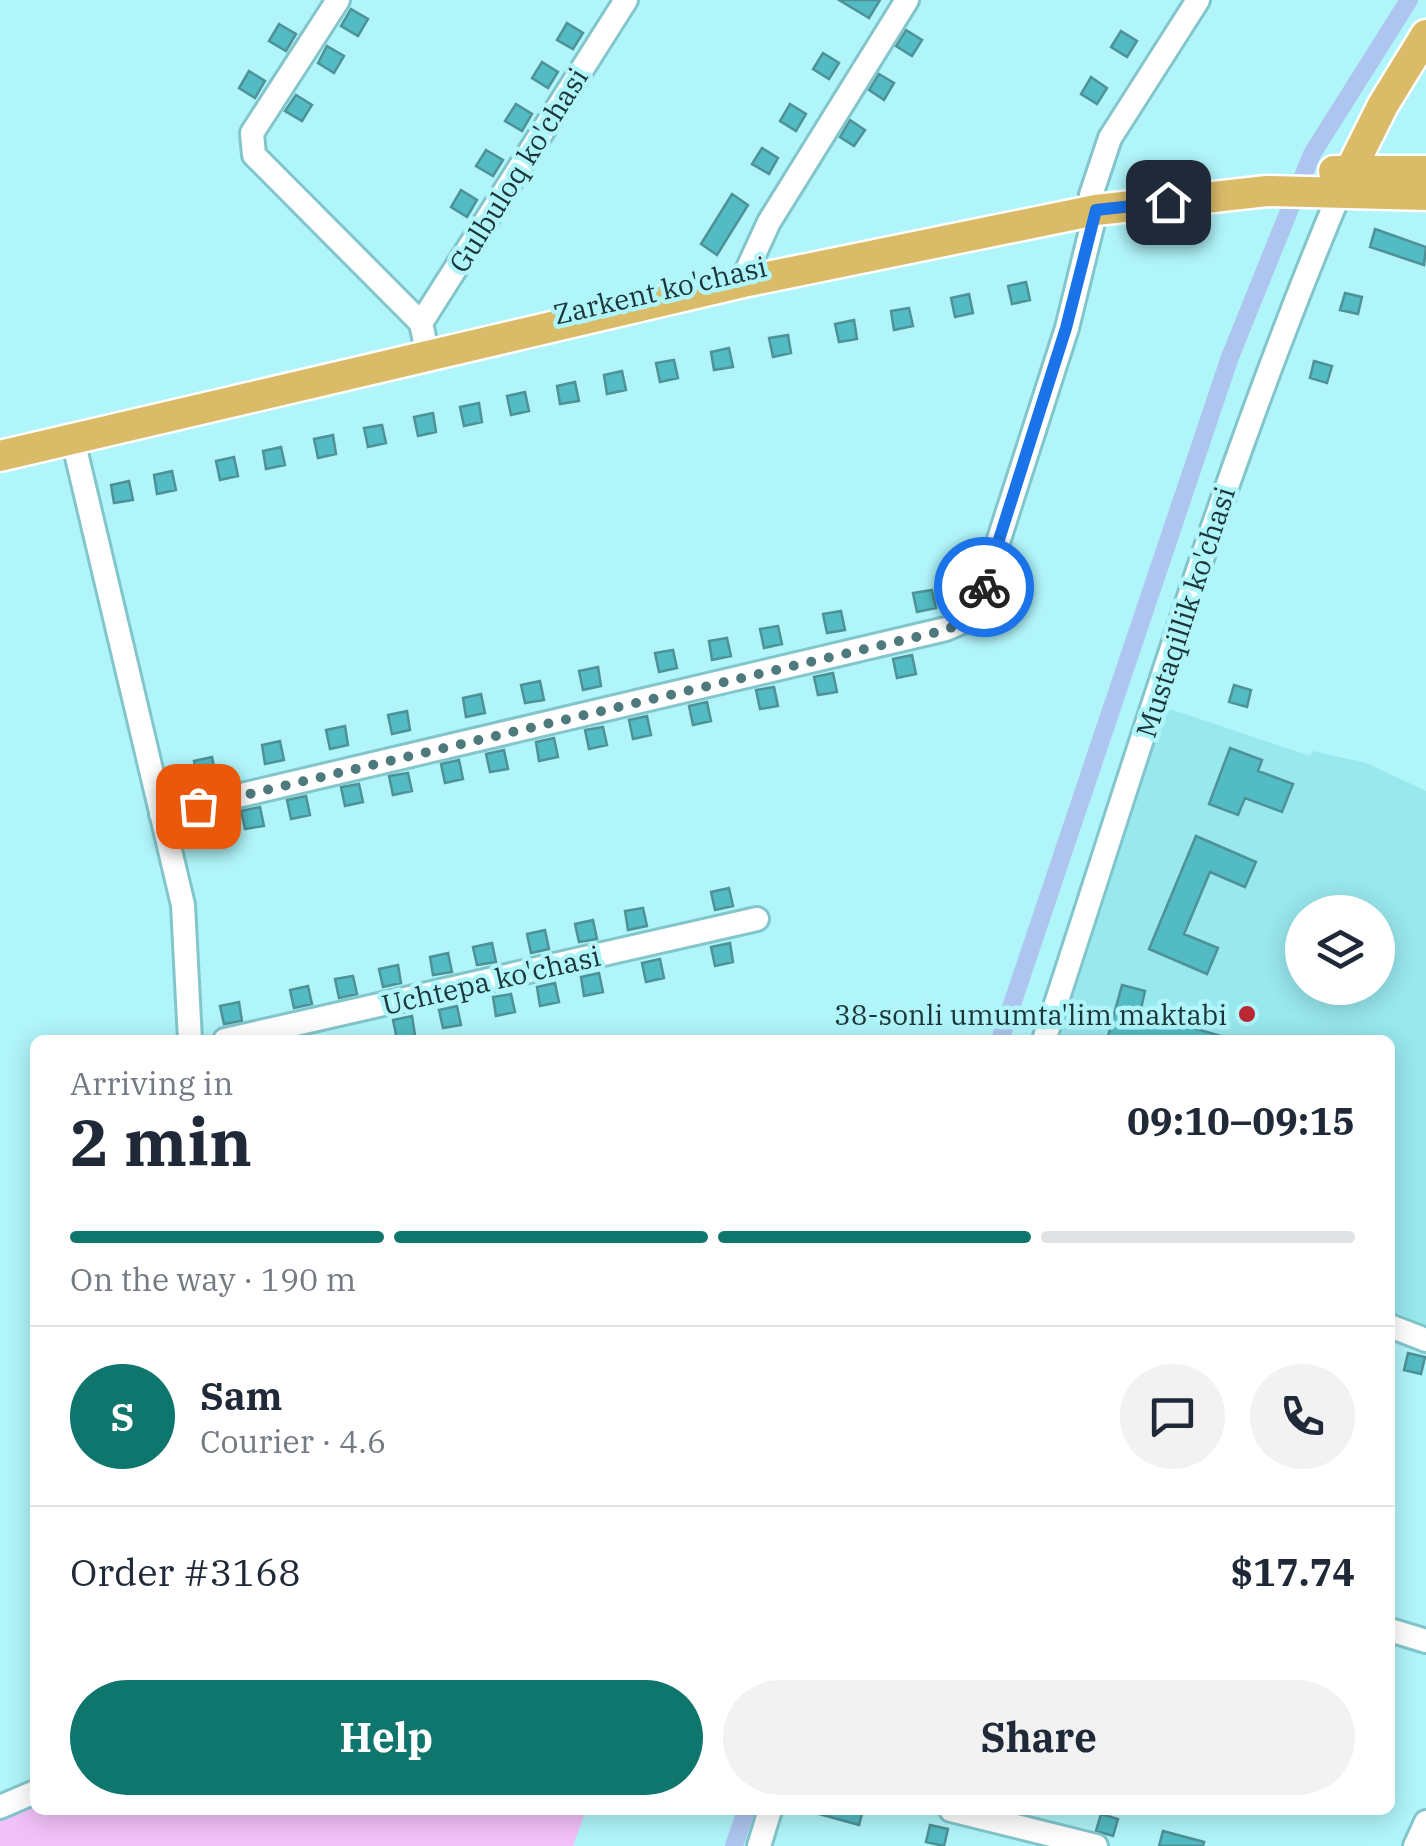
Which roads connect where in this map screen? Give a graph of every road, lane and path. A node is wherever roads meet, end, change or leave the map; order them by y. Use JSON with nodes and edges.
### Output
{"nodes":[{"id":1,"x":338,"y":0,"type":"edge"},
{"id":2,"x":626,"y":0,"type":"edge"},
{"id":3,"x":908,"y":0,"type":"edge"},
{"id":4,"x":1198,"y":0,"type":"edge"},
{"id":5,"x":1426,"y":35,"type":"edge"},
{"id":6,"x":1426,"y":171,"type":"edge"},
{"id":7,"x":1327,"y":181,"type":"junction"},
{"id":8,"x":1426,"y":196,"type":"edge"},
{"id":9,"x":1094,"y":203,"type":"junction"},
{"id":10,"x":746,"y":270,"type":"junction"},
{"id":11,"x":423,"y":332,"type":"junction"},
{"id":12,"x":0,"y":440,"type":"edge"},
{"id":13,"x":73,"y":440,"type":"junction"},
{"id":14,"x":0,"y":456,"type":"edge"},
{"id":15,"x":161,"y":814,"type":"junction"},
{"id":16,"x":756,"y":919,"type":"dead end"},
{"id":17,"x":190,"y":1035,"type":"edge"},
{"id":18,"x":247,"y":1035,"type":"edge"},
{"id":19,"x":1046,"y":1035,"type":"edge"},
{"id":20,"x":1395,"y":1328,"type":"edge"},
{"id":21,"x":1426,"y":1340,"type":"edge"},
{"id":22,"x":1395,"y":1632,"type":"edge"},
{"id":23,"x":1426,"y":1642,"type":"edge"},
{"id":24,"x":30,"y":1794,"type":"edge"},
{"id":25,"x":0,"y":1807,"type":"edge"},
{"id":26,"x":768,"y":1815,"type":"edge"},
{"id":27,"x":971,"y":1815,"type":"edge"},
{"id":28,"x":1426,"y":1822,"type":"edge"},
{"id":29,"x":759,"y":1846,"type":"edge"},
{"id":30,"x":1096,"y":1846,"type":"edge"},
{"id":31,"x":1414,"y":1846,"type":"edge"}],
"edges":[{"from":1,"to":11,"type":"street"},
{"from":2,"to":11,"type":"street","name":"Gulbuloq ko'chasi"},
{"from":3,"to":10,"type":"street"},
{"from":4,"to":9,"type":"street"},
{"from":5,"to":7,"type":"main road"},
{"from":6,"to":7,"type":"main road"},
{"from":7,"to":8,"type":"main road"},
{"from":7,"to":9,"type":"main road","name":"Zarkent ko'chasi"},
{"from":7,"to":19,"type":"street","name":"Mustaqillik ko'chasi"},
{"from":9,"to":10,"type":"main road","name":"Zarkent ko'chasi"},
{"from":9,"to":13,"type":"main road","name":"Zarkent ko'chasi"},
{"from":9,"to":15,"type":"street"},
{"from":10,"to":11,"type":"main road","name":"Zarkent ko'chasi"},
{"from":11,"to":12,"type":"main road","name":"Zarkent ko'chasi"},
{"from":13,"to":14,"type":"main road","name":"Zarkent ko'chasi"},
{"from":13,"to":15,"type":"street"},
{"from":15,"to":17,"type":"street"},
{"from":16,"to":18,"type":"street","name":"Uchtepa ko'chasi"},
{"from":20,"to":21,"type":"street"},
{"from":22,"to":23,"type":"street"},
{"from":24,"to":25,"type":"street"},
{"from":26,"to":29,"type":"street"},
{"from":27,"to":30,"type":"street"},
{"from":28,"to":31,"type":"street"}]}
